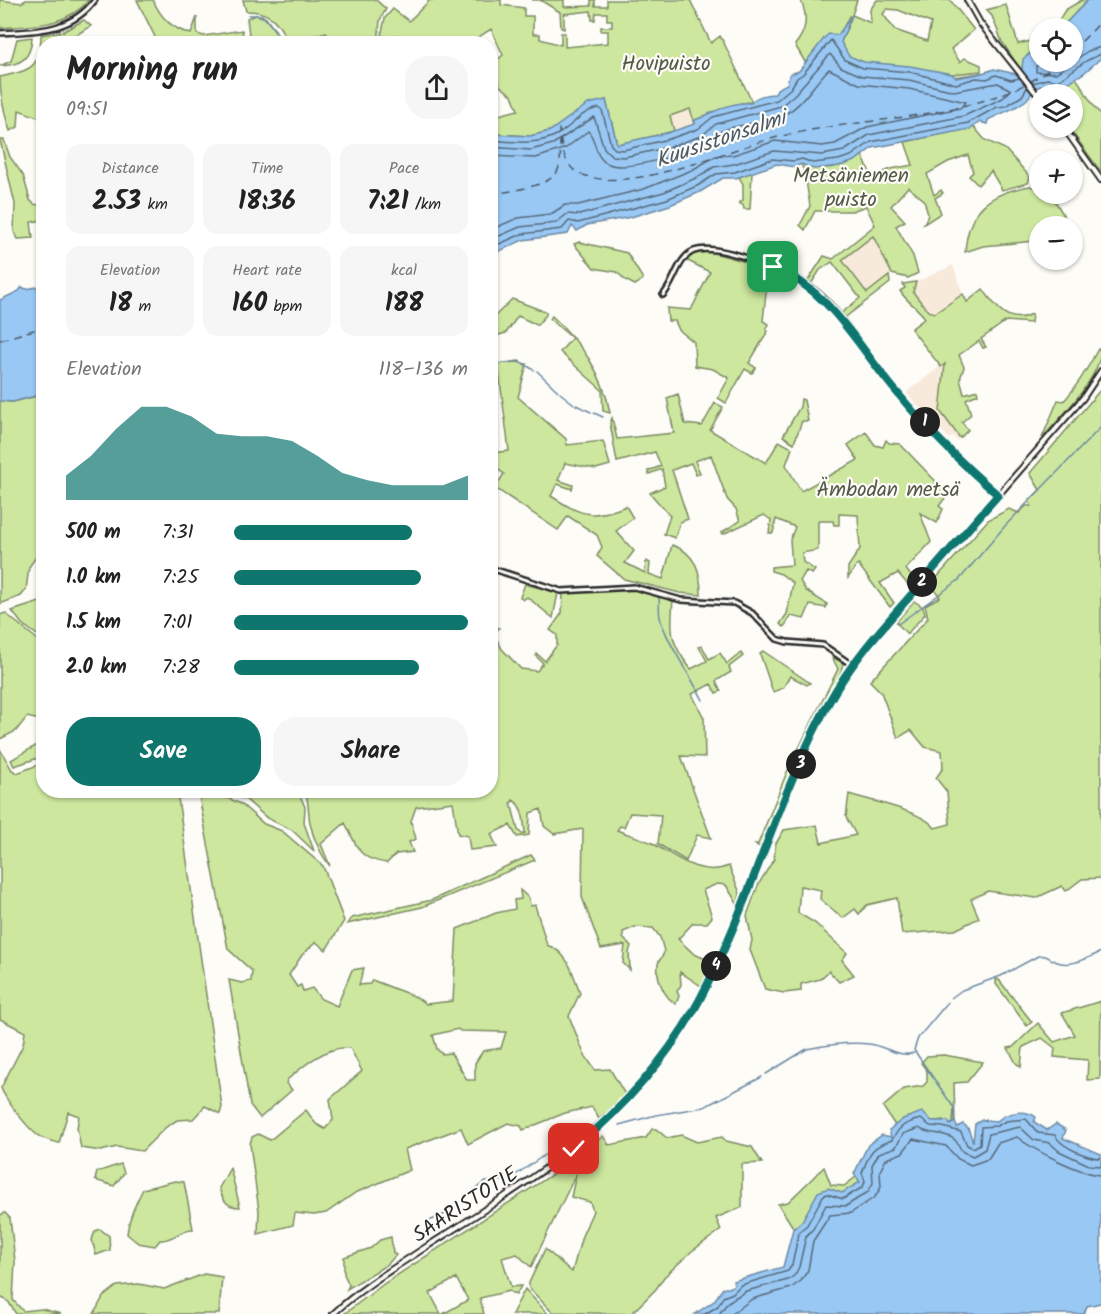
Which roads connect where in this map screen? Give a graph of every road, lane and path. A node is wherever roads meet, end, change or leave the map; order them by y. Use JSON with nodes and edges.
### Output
{"nodes":[{"id":1,"x":95,"y":0,"type":"edge"},
{"id":2,"x":967,"y":0,"type":"edge"},
{"id":3,"x":0,"y":33,"type":"edge"},
{"id":4,"x":1029,"y":85,"type":"edge"},
{"id":5,"x":1071,"y":138,"type":"edge"},
{"id":6,"x":1101,"y":180,"type":"edge"},
{"id":7,"x":663,"y":295,"type":"dead end"},
{"id":8,"x":1101,"y":371,"type":"edge"},
{"id":9,"x":998,"y":495,"type":"junction"},
{"id":10,"x":498,"y":571,"type":"edge"},
{"id":11,"x":852,"y":666,"type":"junction"},
{"id":12,"x":333,"y":1314,"type":"edge"}],
"edges":[{"from":1,"to":3,"type":"street"},
{"from":2,"to":4,"type":"main road"},
{"from":5,"to":6,"type":"main road"},
{"from":7,"to":9,"type":"street"},
{"from":8,"to":9,"type":"main road","name":"SAARISTOTIE"},
{"from":9,"to":11,"type":"main road","name":"SAARISTOTIE"},
{"from":10,"to":11,"type":"street"},
{"from":11,"to":12,"type":"main road","name":"SAARISTOTIE"}]}
